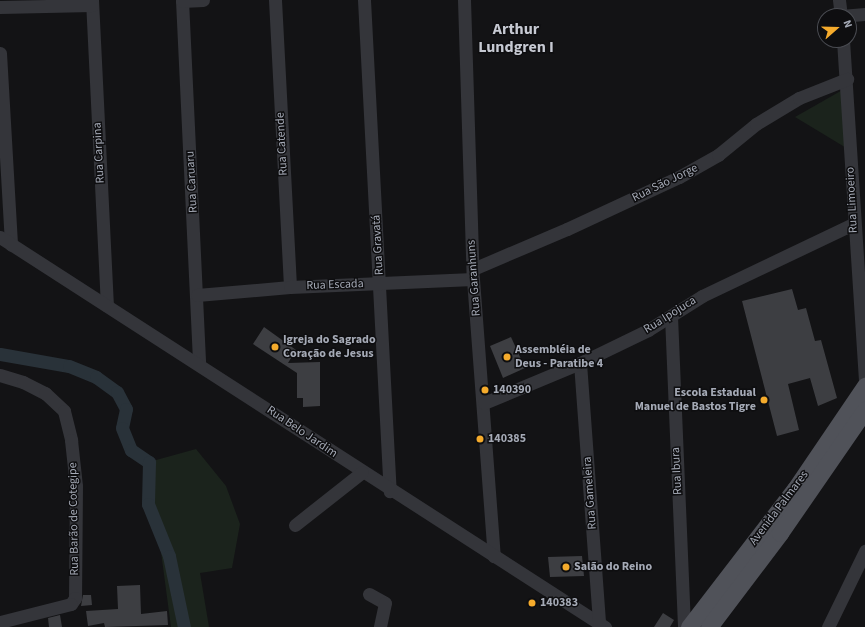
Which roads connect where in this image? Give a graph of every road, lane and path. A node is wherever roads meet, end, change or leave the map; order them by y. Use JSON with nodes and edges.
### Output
{"nodes":[{"id":1,"x":202,"y":0,"type":"edge"},
{"id":2,"x":275,"y":0,"type":"edge"},
{"id":3,"x":364,"y":0,"type":"edge"},
{"id":4,"x":464,"y":0,"type":"edge"},
{"id":5,"x":182,"y":1,"type":"edge"},
{"id":6,"x":92,"y":3,"type":"edge"},
{"id":7,"x":0,"y":7,"type":"edge"},
{"id":8,"x":844,"y":48,"type":"edge"},
{"id":9,"x":0,"y":54,"type":"edge"},
{"id":10,"x":846,"y":79,"type":"junction"},
{"id":11,"x":853,"y":224,"type":"junction"},
{"id":12,"x":0,"y":237,"type":"edge"},
{"id":13,"x":11,"y":245,"type":"junction"},
{"id":14,"x":473,"y":274,"type":"junction"},
{"id":15,"x":380,"y":283,"type":"junction"},
{"id":16,"x":290,"y":287,"type":"junction"},
{"id":17,"x":197,"y":295,"type":"junction"},
{"id":18,"x":107,"y":306,"type":"junction"},
{"id":19,"x":670,"y":316,"type":"junction"},
{"id":20,"x":580,"y":363,"type":"junction"},
{"id":21,"x":199,"y":364,"type":"junction"},
{"id":22,"x":0,"y":375,"type":"edge"},
{"id":23,"x":865,"y":383,"type":"edge"},
{"id":24,"x":865,"y":386,"type":"edge"},
{"id":25,"x":484,"y":403,"type":"junction"},
{"id":26,"x":865,"y":410,"type":"edge"},
{"id":27,"x":362,"y":472,"type":"junction"},
{"id":28,"x":390,"y":491,"type":"junction"},
{"id":29,"x":295,"y":525,"type":"dead end"},
{"id":30,"x":865,"y":551,"type":"edge"},
{"id":31,"x":494,"y":556,"type":"junction"},
{"id":32,"x":369,"y":594,"type":"dead end"},
{"id":33,"x":0,"y":622,"type":"edge"},
{"id":34,"x":602,"y":625,"type":"edge"},
{"id":35,"x":380,"y":627,"type":"edge"},
{"id":36,"x":684,"y":627,"type":"edge"},
{"id":37,"x":689,"y":627,"type":"edge"},
{"id":38,"x":709,"y":627,"type":"edge"},
{"id":39,"x":828,"y":627,"type":"edge"}],
"edges":[{"from":1,"to":5,"type":"street"},
{"from":2,"to":16,"type":"street","name":"Rua Catende"},
{"from":3,"to":15,"type":"street","name":"Rua Gravatá"},
{"from":4,"to":14,"type":"street","name":"Rua Garanhuns"},
{"from":5,"to":17,"type":"street","name":"Rua Caruaru"},
{"from":6,"to":7,"type":"street"},
{"from":6,"to":18,"type":"street","name":"Rua Carpina"},
{"from":8,"to":10,"type":"street","name":"Rua Limoeiro"},
{"from":9,"to":13,"type":"street"},
{"from":10,"to":11,"type":"street","name":"Rua Limoeiro"},
{"from":10,"to":14,"type":"street","name":"Rua São Jorge"},
{"from":11,"to":19,"type":"street","name":"Rua Ipojuca"},
{"from":11,"to":23,"type":"street","name":"Rua Limoeiro"},
{"from":12,"to":13,"type":"street","name":"Rua Belo Jardim"},
{"from":13,"to":18,"type":"street","name":"Rua Belo Jardim"},
{"from":14,"to":15,"type":"street","name":"Rua Escada"},
{"from":14,"to":25,"type":"street","name":"Rua Garanhuns"},
{"from":15,"to":16,"type":"street","name":"Rua Escada"},
{"from":15,"to":28,"type":"street","name":"Rua Gravatá"},
{"from":16,"to":17,"type":"street","name":"Rua Escada"},
{"from":17,"to":21,"type":"street","name":"Rua Caruaru"},
{"from":18,"to":21,"type":"street","name":"Rua Belo Jardim"},
{"from":19,"to":20,"type":"street","name":"Rua Ipojuca"},
{"from":19,"to":36,"type":"street","name":"Rua Ibura"},
{"from":20,"to":25,"type":"street","name":"Rua Ipojuca"},
{"from":20,"to":34,"type":"street","name":"Rua Gameleira"},
{"from":21,"to":27,"type":"street","name":"Rua Belo Jardim"},
{"from":22,"to":33,"type":"street","name":"Rua Barão de Cotegipe"},
{"from":24,"to":37,"type":"main road","name":"Avenida Palmares"},
{"from":25,"to":31,"type":"street","name":"Rua Garanhuns"},
{"from":26,"to":38,"type":"main road","name":"Avenida Palmares"},
{"from":27,"to":28,"type":"street","name":"Rua Belo Jardim"},
{"from":27,"to":29,"type":"street"},
{"from":28,"to":31,"type":"street","name":"Rua Belo Jardim"},
{"from":30,"to":39,"type":"street"},
{"from":31,"to":34,"type":"street","name":"Rua Belo Jardim"},
{"from":32,"to":35,"type":"street"}]}
